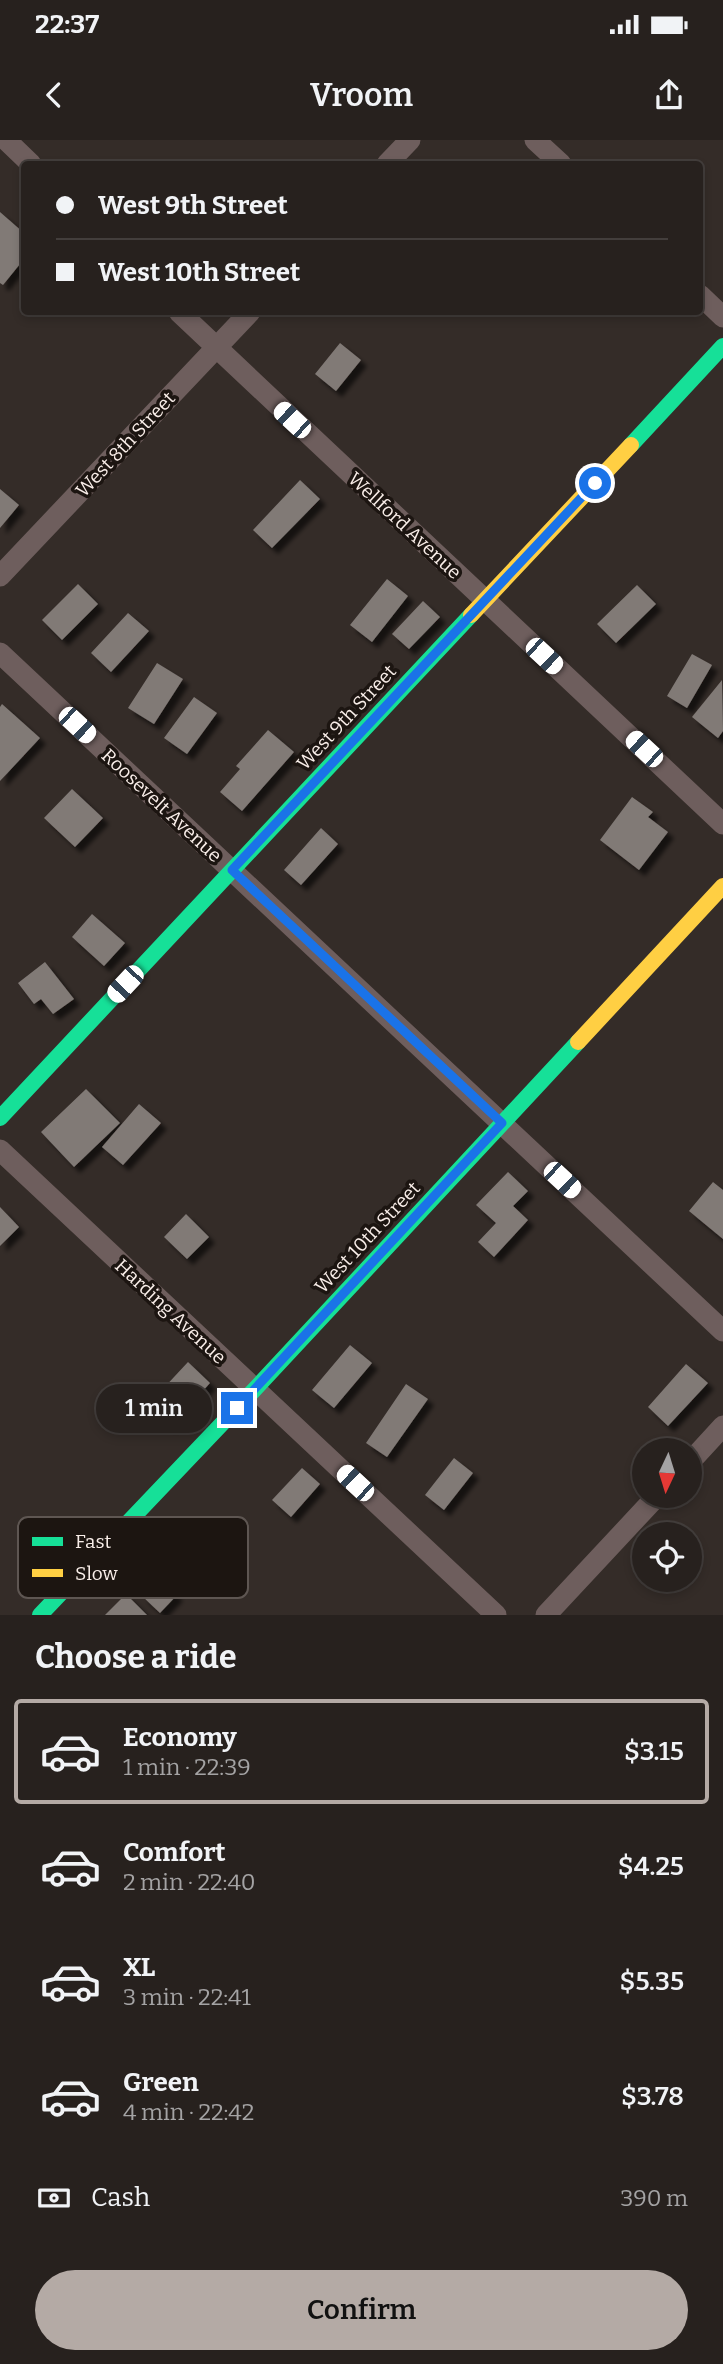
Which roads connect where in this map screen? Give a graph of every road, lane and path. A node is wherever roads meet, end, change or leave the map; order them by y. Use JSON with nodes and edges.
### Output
{"nodes":[{"id":1,"x":6,"y":140,"type":"edge"},
{"id":2,"x":410,"y":140,"type":"edge"},
{"id":3,"x":535,"y":140,"type":"edge"},
{"id":4,"x":28,"y":161,"type":"edge"},
{"id":5,"x":390,"y":161,"type":"edge"},
{"id":6,"x":558,"y":161,"type":"edge"},
{"id":7,"x":703,"y":298,"type":"edge"},
{"id":8,"x":182,"y":315,"type":"edge"},
{"id":9,"x":247,"y":315,"type":"edge"},
{"id":10,"x":723,"y":317,"type":"edge"},
{"id":11,"x":723,"y":346,"type":"edge"},
{"id":12,"x":216,"y":348,"type":"junction"},
{"id":13,"x":0,"y":576,"type":"edge"},
{"id":14,"x":485,"y":600,"type":"junction"},
{"id":15,"x":0,"y":653,"type":"edge"},
{"id":16,"x":723,"y":824,"type":"edge"},
{"id":17,"x":232,"y":870,"type":"junction"},
{"id":18,"x":723,"y":886,"type":"edge"},
{"id":19,"x":0,"y":1118,"type":"edge"},
{"id":20,"x":502,"y":1123,"type":"junction"},
{"id":21,"x":0,"y":1150,"type":"edge"},
{"id":22,"x":723,"y":1331,"type":"edge"},
{"id":23,"x":255,"y":1389,"type":"junction"},
{"id":24,"x":723,"y":1426,"type":"edge"},
{"id":25,"x":702,"y":1449,"type":"edge"},
{"id":26,"x":646,"y":1508,"type":"edge"},
{"id":27,"x":133,"y":1517,"type":"edge"},
{"id":28,"x":56,"y":1598,"type":"edge"},
{"id":29,"x":40,"y":1615,"type":"edge"},
{"id":30,"x":496,"y":1615,"type":"edge"},
{"id":31,"x":546,"y":1615,"type":"edge"}],
"edges":[{"from":1,"to":4,"type":"street"},
{"from":2,"to":5,"type":"street"},
{"from":3,"to":6,"type":"street"},
{"from":7,"to":10,"type":"street"},
{"from":8,"to":12,"type":"street","name":"Wellford Avenue"},
{"from":9,"to":12,"type":"street","name":"West 8th Street"},
{"from":11,"to":14,"type":"street","name":"West 9th Street"},
{"from":12,"to":13,"type":"street","name":"West 8th Street"},
{"from":12,"to":14,"type":"street","name":"Wellford Avenue"},
{"from":14,"to":16,"type":"street","name":"Wellford Avenue"},
{"from":14,"to":17,"type":"street","name":"West 9th Street"},
{"from":15,"to":17,"type":"street","name":"Roosevelt Avenue"},
{"from":17,"to":19,"type":"street","name":"West 9th Street"},
{"from":17,"to":20,"type":"street","name":"Roosevelt Avenue"},
{"from":18,"to":20,"type":"street","name":"West 10th Street"},
{"from":20,"to":22,"type":"street","name":"Roosevelt Avenue"},
{"from":20,"to":23,"type":"street","name":"West 10th Street"},
{"from":21,"to":23,"type":"street","name":"Harding Avenue"},
{"from":23,"to":27,"type":"street","name":"West 10th Street"},
{"from":23,"to":30,"type":"street","name":"Harding Avenue"},
{"from":24,"to":25,"type":"street"},
{"from":26,"to":31,"type":"street"},
{"from":28,"to":29,"type":"street","name":"West 10th Street"}]}
